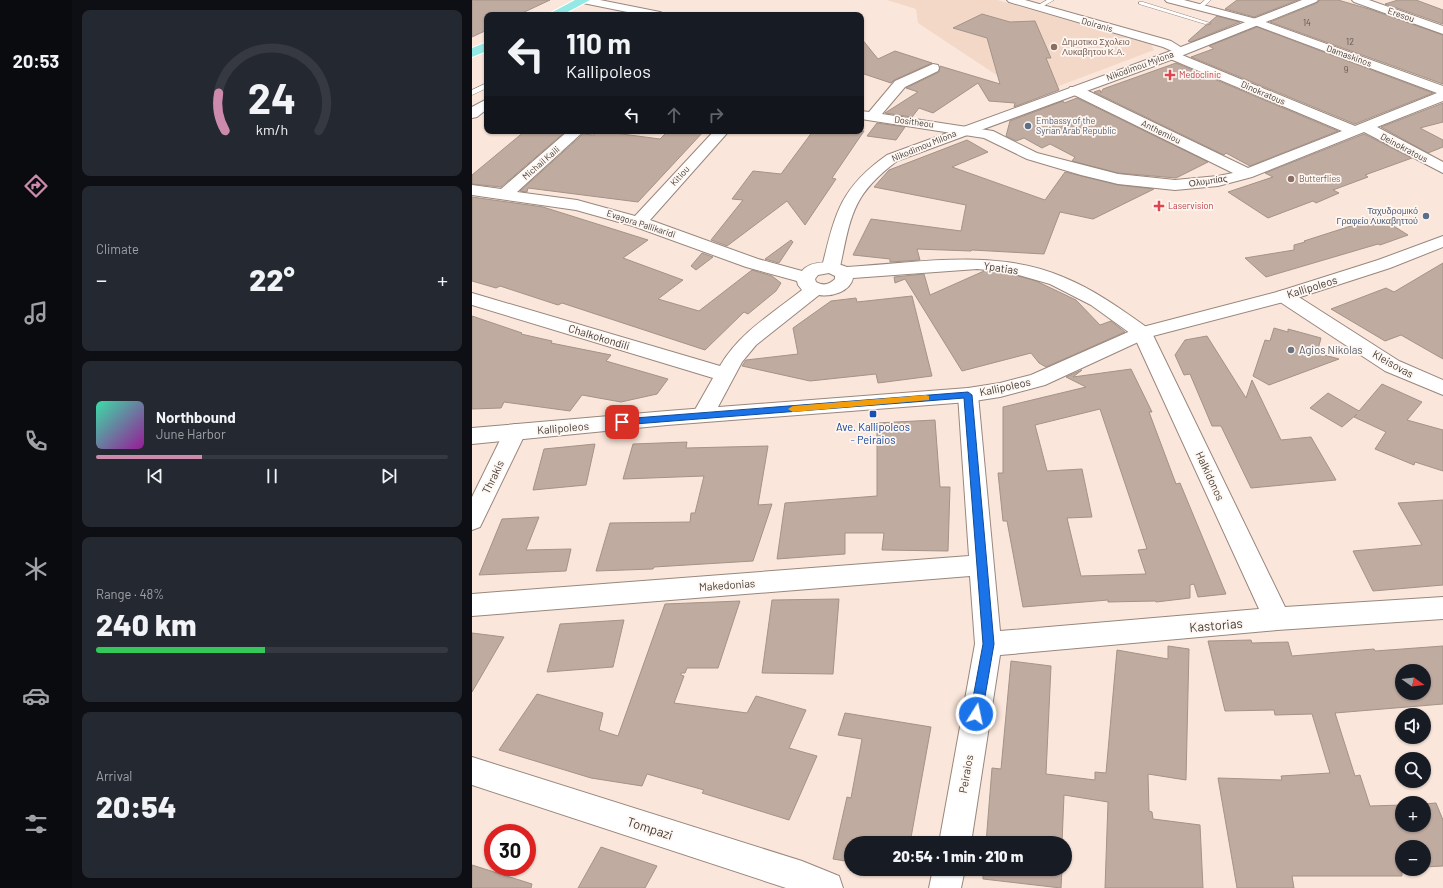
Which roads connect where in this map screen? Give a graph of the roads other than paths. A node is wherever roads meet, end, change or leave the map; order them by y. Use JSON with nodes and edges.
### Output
{"nodes":[{"id":1,"x":584,"y":0,"type":"edge"},
{"id":2,"x":1013,"y":0,"type":"edge"},
{"id":3,"x":1051,"y":0,"type":"edge"},
{"id":4,"x":1171,"y":0,"type":"edge"},
{"id":5,"x":1312,"y":0,"type":"edge"},
{"id":6,"x":1358,"y":0,"type":"edge"},
{"id":7,"x":1141,"y":3,"type":"dead end"},
{"id":8,"x":1187,"y":4,"type":"junction"},
{"id":9,"x":1204,"y":4,"type":"edge"},
{"id":10,"x":1038,"y":7,"type":"junction"},
{"id":11,"x":563,"y":12,"type":"edge"},
{"id":12,"x":644,"y":12,"type":"edge"},
{"id":13,"x":1173,"y":12,"type":"junction"},
{"id":14,"x":1256,"y":22,"type":"junction"},
{"id":15,"x":1207,"y":23,"type":"dead end"},
{"id":16,"x":1443,"y":30,"type":"edge"},
{"id":17,"x":484,"y":47,"type":"edge"},
{"id":18,"x":472,"y":53,"type":"edge"},
{"id":19,"x":1176,"y":53,"type":"junction"},
{"id":20,"x":933,"y":68,"type":"dead end"},
{"id":21,"x":484,"y":87,"type":"edge"},
{"id":22,"x":1075,"y":90,"type":"junction"},
{"id":23,"x":1443,"y":91,"type":"edge"},
{"id":24,"x":472,"y":93,"type":"edge"},
{"id":25,"x":1443,"y":96,"type":"edge"},
{"id":26,"x":472,"y":98,"type":"edge"},
{"id":27,"x":484,"y":98,"type":"edge"},
{"id":28,"x":484,"y":105,"type":"edge"},
{"id":29,"x":472,"y":114,"type":"edge"},
{"id":30,"x":867,"y":115,"type":"edge"},
{"id":31,"x":1360,"y":129,"type":"junction"},
{"id":32,"x":967,"y":130,"type":"junction"},
{"id":33,"x":574,"y":134,"type":"edge"},
{"id":34,"x":719,"y":134,"type":"edge"},
{"id":35,"x":1443,"y":168,"type":"edge"},
{"id":36,"x":1247,"y":174,"type":"junction"},
{"id":37,"x":472,"y":190,"type":"edge"},
{"id":38,"x":505,"y":194,"type":"junction"},
{"id":39,"x":639,"y":222,"type":"junction"},
{"id":40,"x":1443,"y":240,"type":"edge"},
{"id":41,"x":837,"y":270,"type":"junction"},
{"id":42,"x":810,"y":284,"type":"junction"},
{"id":43,"x":1284,"y":296,"type":"junction"},
{"id":44,"x":472,"y":299,"type":"edge"},
{"id":45,"x":1142,"y":333,"type":"junction"},
{"id":46,"x":726,"y":375,"type":"junction"},
{"id":47,"x":1443,"y":388,"type":"edge"},
{"id":48,"x":968,"y":395,"type":"junction"},
{"id":49,"x":702,"y":415,"type":"junction"},
{"id":50,"x":515,"y":432,"type":"junction"},
{"id":51,"x":472,"y":436,"type":"edge"},
{"id":52,"x":472,"y":521,"type":"edge"},
{"id":53,"x":983,"y":565,"type":"junction"},
{"id":54,"x":472,"y":605,"type":"edge"},
{"id":55,"x":1443,"y":608,"type":"edge"},
{"id":56,"x":1277,"y":620,"type":"junction"},
{"id":57,"x":988,"y":644,"type":"junction"},
{"id":58,"x":472,"y":772,"type":"edge"},
{"id":59,"x":956,"y":836,"type":"edge"},
{"id":60,"x":948,"y":876,"type":"edge"},
{"id":61,"x":827,"y":888,"type":"edge"},
{"id":62,"x":945,"y":888,"type":"edge"}],
"edges":[{"from":1,"to":11,"type":"main road"},
{"from":1,"to":12,"type":"street"},
{"from":2,"to":10,"type":"street","name":"Doiranis"},
{"from":3,"to":10,"type":"lane"},
{"from":4,"to":8,"type":"street","name":"Damaskinos"},
{"from":5,"to":14,"type":"street","name":"Nikodimou Mylona"},
{"from":6,"to":16,"type":"street","name":"Eresou"},
{"from":7,"to":13,"type":"lane"},
{"from":8,"to":9,"type":"street","name":"Damaskinos"},
{"from":8,"to":13,"type":"lane"},
{"from":9,"to":14,"type":"street","name":"Damaskinos"},
{"from":10,"to":19,"type":"street","name":"Doiranis"},
{"from":13,"to":15,"type":"lane"},
{"from":14,"to":19,"type":"street","name":"Nikodimou Mylona"},
{"from":14,"to":23,"type":"street","name":"Damaskinos"},
{"from":17,"to":18,"type":"main road"},
{"from":19,"to":22,"type":"street","name":"Nikodimou Mylona"},
{"from":19,"to":31,"type":"street","name":"Dinokratous"},
{"from":20,"to":30,"type":"street"},
{"from":21,"to":24,"type":"lane"},
{"from":22,"to":32,"type":"street","name":"Nikodimou Mylona"},
{"from":22,"to":36,"type":"street","name":"Anthemiou"},
{"from":25,"to":31,"type":"street","name":"Ολυμπίας"},
{"from":26,"to":27,"type":"street"},
{"from":28,"to":29,"type":"street"},
{"from":30,"to":32,"type":"street","name":"Dositheou"},
{"from":31,"to":35,"type":"street","name":"Deinokratous"},
{"from":31,"to":36,"type":"street","name":"Ολυμπίας"},
{"from":32,"to":36,"type":"street","name":"Ολυμπίας"},
{"from":32,"to":41,"type":"street","name":"Nikodimou Milona"},
{"from":33,"to":38,"type":"street","name":"Michail Kaili"},
{"from":34,"to":39,"type":"street","name":"Kitiou"},
{"from":37,"to":38,"type":"street","name":"Evagora Pallikaridi"},
{"from":38,"to":39,"type":"street","name":"Evagora Pallikaridi"},
{"from":39,"to":42,"type":"street","name":"Evagora Pallikaridi"},
{"from":40,"to":43,"type":"street","name":"Kallipoleos"},
{"from":41,"to":42,"type":"street","name":"Ypatias"},
{"from":41,"to":45,"type":"street","name":"Ypatias"},
{"from":42,"to":46,"type":"street"},
{"from":43,"to":45,"type":"street","name":"Kallipoleos"},
{"from":43,"to":47,"type":"street","name":"Kleisovas"},
{"from":44,"to":46,"type":"street","name":"Chalkokondili"},
{"from":45,"to":48,"type":"street","name":"Kallipoleos"},
{"from":45,"to":56,"type":"street","name":"Halkidonos"},
{"from":46,"to":49,"type":"street"},
{"from":48,"to":49,"type":"street","name":"Kallipoleos"},
{"from":48,"to":53,"type":"street","name":"Peiraios"},
{"from":49,"to":50,"type":"street","name":"Kallipoleos"},
{"from":50,"to":51,"type":"street","name":"Kallipoleos"},
{"from":50,"to":52,"type":"street","name":"Thrakis"},
{"from":53,"to":54,"type":"street","name":"Makedonias"},
{"from":53,"to":57,"type":"street","name":"Peiraios"},
{"from":55,"to":56,"type":"street","name":"Kastorias"},
{"from":56,"to":57,"type":"street","name":"Kastorias"},
{"from":57,"to":59,"type":"street","name":"Peiraios"},
{"from":58,"to":61,"type":"street","name":"Tompazi"},
{"from":60,"to":62,"type":"street"}]}
